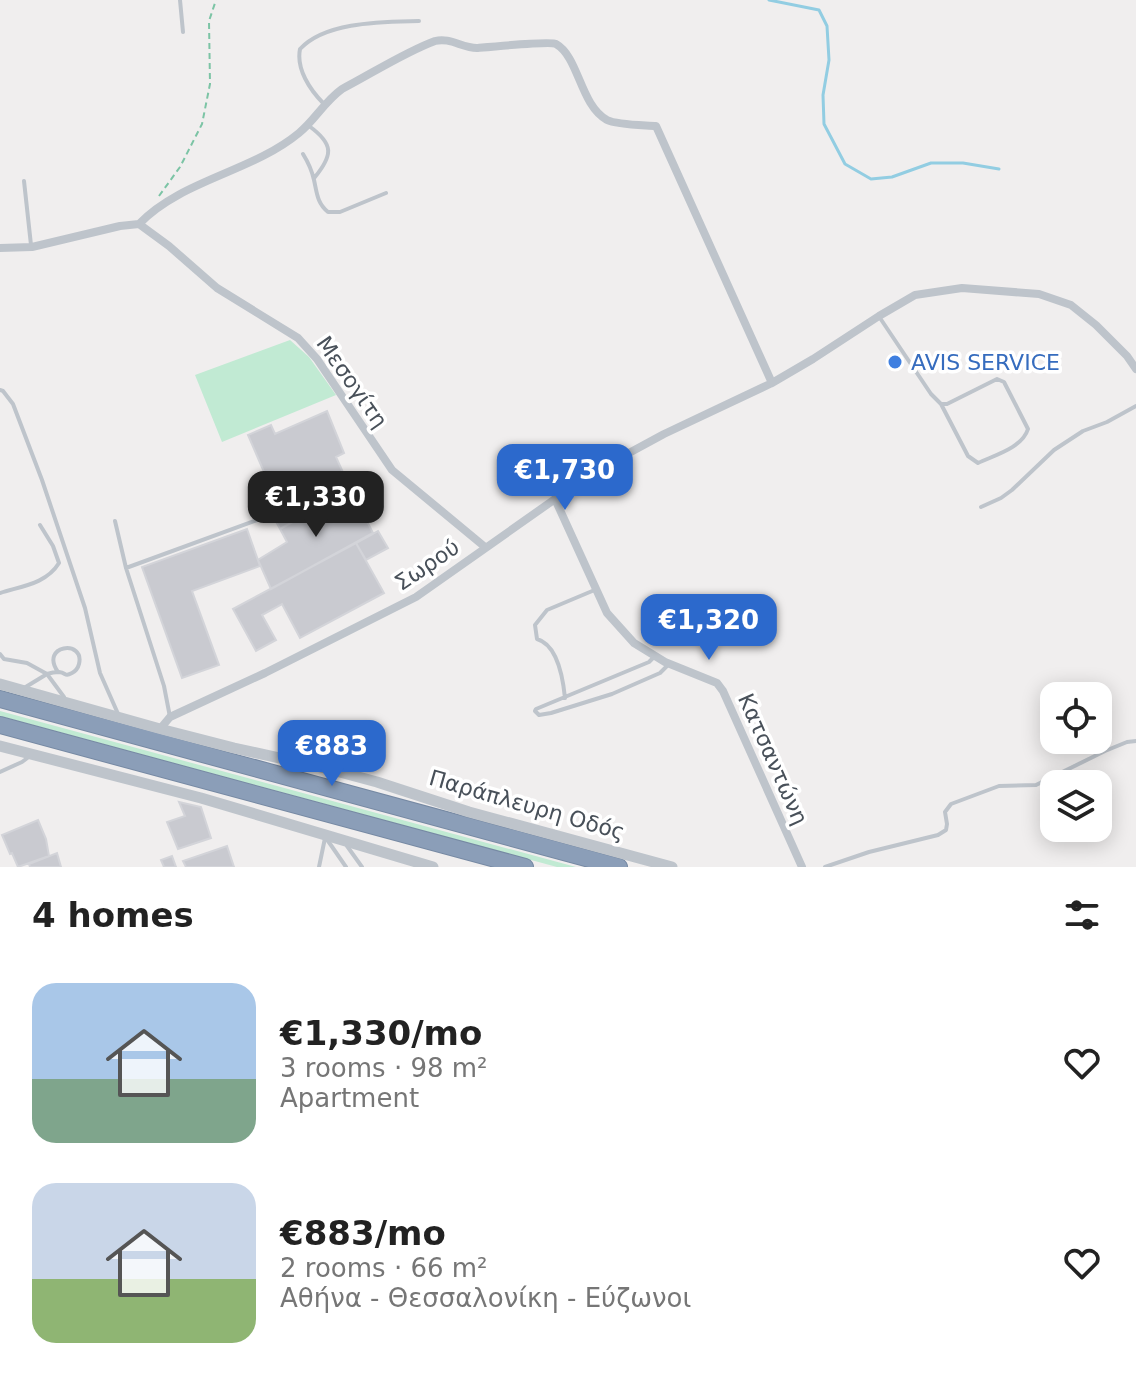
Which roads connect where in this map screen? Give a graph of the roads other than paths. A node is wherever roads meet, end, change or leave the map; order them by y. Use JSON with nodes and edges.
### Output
{"nodes":[{"id":1,"x":180,"y":0,"type":"edge"},
{"id":2,"x":419,"y":21,"type":"dead end"},
{"id":3,"x":183,"y":32,"type":"dead end"},
{"id":4,"x":324,"y":104,"type":"junction"},
{"id":5,"x":307,"y":124,"type":"junction"},
{"id":6,"x":303,"y":154,"type":"dead end"},
{"id":7,"x":314,"y":178,"type":"junction"},
{"id":8,"x":24,"y":181,"type":"dead end"},
{"id":9,"x":386,"y":193,"type":"dead end"},
{"id":10,"x":139,"y":224,"type":"junction"},
{"id":11,"x":32,"y":247,"type":"junction"},
{"id":12,"x":0,"y":248,"type":"edge"},
{"id":13,"x":879,"y":316,"type":"junction"},
{"id":14,"x":1136,"y":369,"type":"edge"},
{"id":15,"x":772,"y":383,"type":"junction"},
{"id":16,"x":0,"y":390,"type":"edge"},
{"id":17,"x":941,"y":404,"type":"junction"},
{"id":18,"x":1136,"y":406,"type":"edge"},
{"id":19,"x":555,"y":499,"type":"junction"},
{"id":20,"x":981,"y":507,"type":"dead end"},
{"id":21,"x":260,"y":519,"type":"dead end"},
{"id":22,"x":115,"y":521,"type":"dead end"},
{"id":23,"x":40,"y":525,"type":"dead end"},
{"id":24,"x":485,"y":547,"type":"junction"},
{"id":25,"x":126,"y":568,"type":"junction"},
{"id":26,"x":597,"y":589,"type":"junction"},
{"id":27,"x":0,"y":593,"type":"edge"},
{"id":28,"x":0,"y":654,"type":"edge"},
{"id":29,"x":655,"y":656,"type":"junction"},
{"id":30,"x":669,"y":664,"type":"junction"},
{"id":31,"x":58,"y":672,"type":"junction"},
{"id":32,"x":47,"y":674,"type":"junction"},
{"id":33,"x":0,"y":684,"type":"edge"},
{"id":34,"x":22,"y":690,"type":"junction"},
{"id":35,"x":565,"y":698,"type":"junction"},
{"id":36,"x":0,"y":699,"type":"edge"},
{"id":37,"x":68,"y":703,"type":"junction"},
{"id":38,"x":170,"y":717,"type":"junction"},
{"id":39,"x":120,"y":718,"type":"junction"},
{"id":40,"x":0,"y":725,"type":"edge"},
{"id":41,"x":160,"y":729,"type":"junction"},
{"id":42,"x":1136,"y":741,"type":"edge"},
{"id":43,"x":0,"y":746,"type":"edge"},
{"id":44,"x":31,"y":754,"type":"junction"},
{"id":45,"x":0,"y":772,"type":"edge"},
{"id":46,"x":325,"y":836,"type":"junction"},
{"id":47,"x":344,"y":842,"type":"junction"},
{"id":48,"x":319,"y":867,"type":"edge"},
{"id":49,"x":346,"y":867,"type":"edge"},
{"id":50,"x":362,"y":867,"type":"edge"},
{"id":51,"x":433,"y":867,"type":"edge"},
{"id":52,"x":525,"y":867,"type":"edge"},
{"id":53,"x":619,"y":867,"type":"edge"},
{"id":54,"x":672,"y":867,"type":"edge"},
{"id":55,"x":802,"y":867,"type":"edge"},
{"id":56,"x":825,"y":867,"type":"edge"}],
"edges":[{"from":1,"to":3,"type":"lane"},
{"from":2,"to":4,"type":"lane"},
{"from":4,"to":5,"type":"street"},
{"from":4,"to":15,"type":"street"},
{"from":5,"to":7,"type":"lane"},
{"from":5,"to":10,"type":"street"},
{"from":6,"to":7,"type":"lane"},
{"from":7,"to":9,"type":"lane"},
{"from":8,"to":11,"type":"lane"},
{"from":10,"to":11,"type":"street"},
{"from":10,"to":24,"type":"street","name":"Μεσογίτη"},
{"from":11,"to":12,"type":"street"},
{"from":13,"to":14,"type":"street","name":"Σωρού"},
{"from":13,"to":15,"type":"street","name":"Σωρού"},
{"from":13,"to":17,"type":"lane"},
{"from":15,"to":19,"type":"street","name":"Σωρού"},
{"from":16,"to":39,"type":"lane"},
{"from":17,"to":17,"type":"lane"},
{"from":18,"to":20,"type":"lane"},
{"from":19,"to":24,"type":"street","name":"Σωρού"},
{"from":19,"to":26,"type":"street","name":"Κατσαντώνη"},
{"from":21,"to":25,"type":"lane"},
{"from":22,"to":25,"type":"lane"},
{"from":23,"to":27,"type":"lane"},
{"from":24,"to":38,"type":"street","name":"Σωρού"},
{"from":25,"to":38,"type":"lane"},
{"from":26,"to":29,"type":"street","name":"Κατσαντώνη"},
{"from":26,"to":35,"type":"lane"},
{"from":28,"to":32,"type":"lane"},
{"from":29,"to":30,"type":"street","name":"Κατσαντώνη"},
{"from":29,"to":35,"type":"lane"},
{"from":30,"to":35,"type":"lane"},
{"from":30,"to":55,"type":"street","name":"Κατσαντώνη"},
{"from":31,"to":31,"type":"lane"},
{"from":31,"to":32,"type":"lane"},
{"from":32,"to":34,"type":"lane"},
{"from":32,"to":37,"type":"lane"},
{"from":33,"to":34,"type":"street","name":"Παράπλευρη Οδός"},
{"from":34,"to":37,"type":"street","name":"Παράπλευρη Οδός"},
{"from":36,"to":53,"type":"highway"},
{"from":37,"to":39,"type":"street","name":"Παράπλευρη Οδός"},
{"from":38,"to":41,"type":"street","name":"Σωρού"},
{"from":39,"to":41,"type":"street","name":"Παράπλευρη Οδός"},
{"from":40,"to":52,"type":"highway"},
{"from":41,"to":54,"type":"street","name":"Παράπλευρη Οδός"},
{"from":42,"to":56,"type":"lane"},
{"from":43,"to":44,"type":"street"},
{"from":44,"to":45,"type":"lane"},
{"from":44,"to":46,"type":"street"},
{"from":46,"to":47,"type":"street"},
{"from":46,"to":48,"type":"lane"},
{"from":46,"to":49,"type":"lane"},
{"from":47,"to":50,"type":"lane"},
{"from":47,"to":51,"type":"street"}]}
